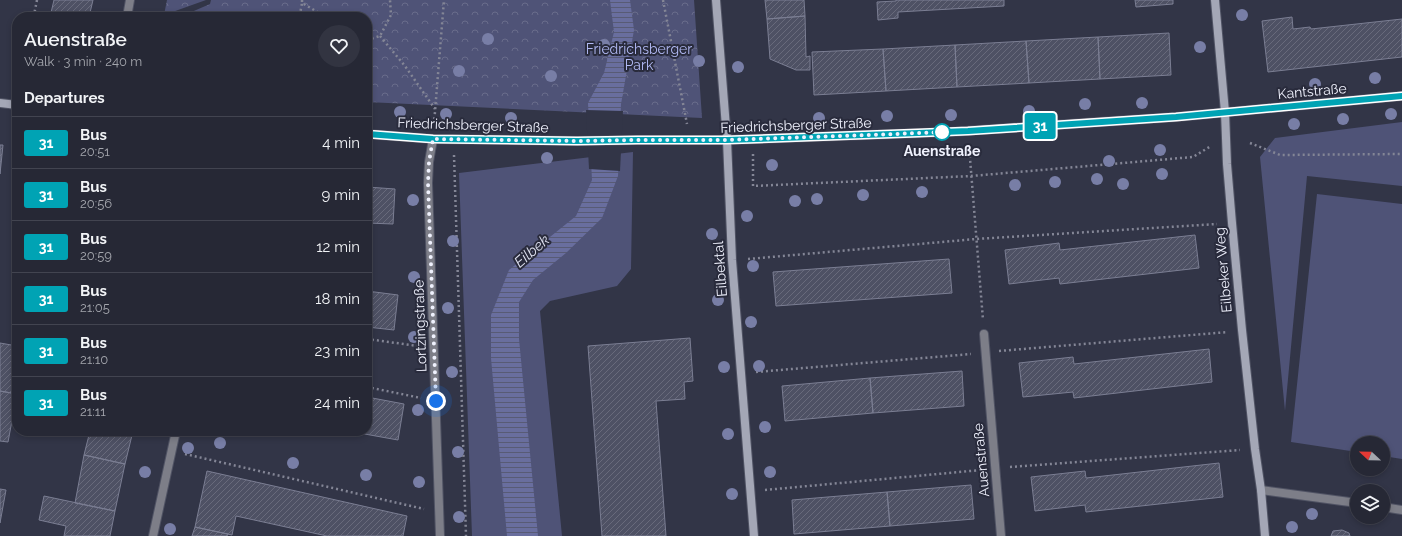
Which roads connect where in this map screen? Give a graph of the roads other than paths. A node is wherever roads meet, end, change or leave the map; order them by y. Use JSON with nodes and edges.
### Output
{"nodes":[{"id":1,"x":130,"y":0,"type":"edge"},
{"id":2,"x":716,"y":0,"type":"edge"},
{"id":3,"x":1215,"y":0,"type":"edge"},
{"id":4,"x":128,"y":12,"type":"edge"},
{"id":5,"x":1402,"y":96,"type":"edge"},
{"id":6,"x":0,"y":103,"type":"edge"},
{"id":7,"x":12,"y":104,"type":"edge"},
{"id":8,"x":1225,"y":112,"type":"junction"},
{"id":9,"x":372,"y":134,"type":"edge"},
{"id":10,"x":433,"y":139,"type":"junction"},
{"id":11,"x":727,"y":140,"type":"junction"},
{"id":12,"x":984,"y":334,"type":"road end"},
{"id":13,"x":175,"y":436,"type":"edge"},
{"id":14,"x":1261,"y":490,"type":"junction"},
{"id":15,"x":1350,"y":502,"type":"edge"},
{"id":16,"x":1390,"y":508,"type":"edge"},
{"id":17,"x":1402,"y":510,"type":"edge"},
{"id":18,"x":153,"y":536,"type":"edge"},
{"id":19,"x":440,"y":536,"type":"edge"},
{"id":20,"x":754,"y":536,"type":"edge"},
{"id":21,"x":1001,"y":536,"type":"edge"},
{"id":22,"x":1265,"y":536,"type":"edge"}],
"edges":[{"from":1,"to":4,"type":"street"},
{"from":2,"to":11,"type":"street","name":"Eilbektal"},
{"from":3,"to":8,"type":"street","name":"Eilbeker Weg"},
{"from":5,"to":8,"type":"street","name":"Kantstraße"},
{"from":6,"to":7,"type":"street"},
{"from":8,"to":11,"type":"street","name":"Friedrichsberger Straße"},
{"from":8,"to":14,"type":"street","name":"Eilbeker Weg"},
{"from":9,"to":10,"type":"street","name":"Friedrichsberger Straße"},
{"from":10,"to":11,"type":"street","name":"Friedrichsberger Straße"},
{"from":10,"to":19,"type":"street","name":"Lortzingstraße"},
{"from":11,"to":20,"type":"street","name":"Eilbektal"},
{"from":12,"to":21,"type":"street","name":"Auenstraße"},
{"from":13,"to":18,"type":"street"},
{"from":14,"to":15,"type":"street"},
{"from":14,"to":22,"type":"street","name":"Eilbeker Weg"},
{"from":16,"to":17,"type":"street"}]}
